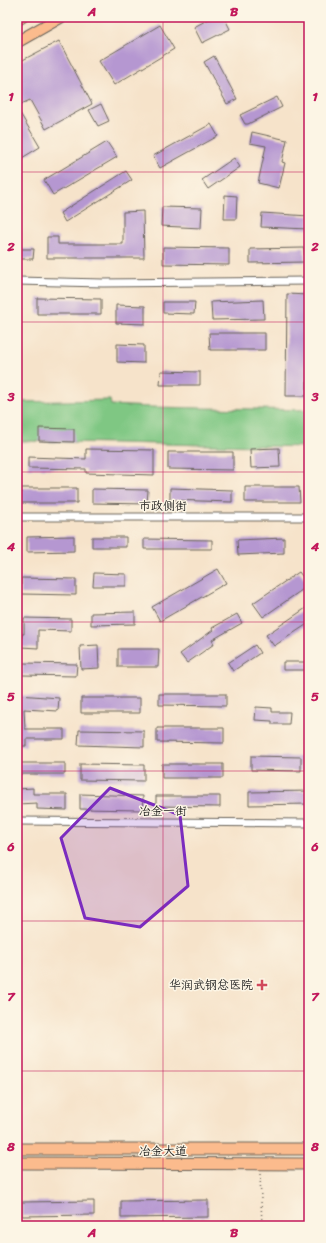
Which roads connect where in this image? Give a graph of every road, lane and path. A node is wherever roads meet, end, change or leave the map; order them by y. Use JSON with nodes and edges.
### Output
{"nodes":[{"id":1,"x":22,"y":17,"type":"edge"},
{"id":2,"x":60,"y":17,"type":"edge"},
{"id":3,"x":17,"y":20,"type":"edge"},
{"id":4,"x":17,"y":42,"type":"edge"},
{"id":5,"x":17,"y":281,"type":"edge"},
{"id":6,"x":309,"y":281,"type":"edge"},
{"id":7,"x":309,"y":517,"type":"edge"},
{"id":8,"x":17,"y":518,"type":"edge"},
{"id":9,"x":17,"y":821,"type":"edge"},
{"id":10,"x":309,"y":823,"type":"edge"},
{"id":11,"x":17,"y":1149,"type":"edge"},
{"id":12,"x":309,"y":1149,"type":"edge"},
{"id":13,"x":17,"y":1163,"type":"edge"},
{"id":14,"x":259,"y":1164,"type":"junction"},
{"id":15,"x":309,"y":1164,"type":"edge"},
{"id":16,"x":262,"y":1226,"type":"edge"}],
"edges":[{"from":1,"to":3,"type":"main road"},
{"from":2,"to":4,"type":"main road"},
{"from":5,"to":6,"type":"street"},
{"from":7,"to":8,"type":"street","name":"市政侧街"},
{"from":9,"to":10,"type":"street","name":"冶金一街"},
{"from":11,"to":12,"type":"main road","name":"冶金大道"},
{"from":13,"to":14,"type":"main road","name":"冶金大道"},
{"from":14,"to":15,"type":"main road","name":"冶金大道"},
{"from":14,"to":16,"type":"path"}]}
